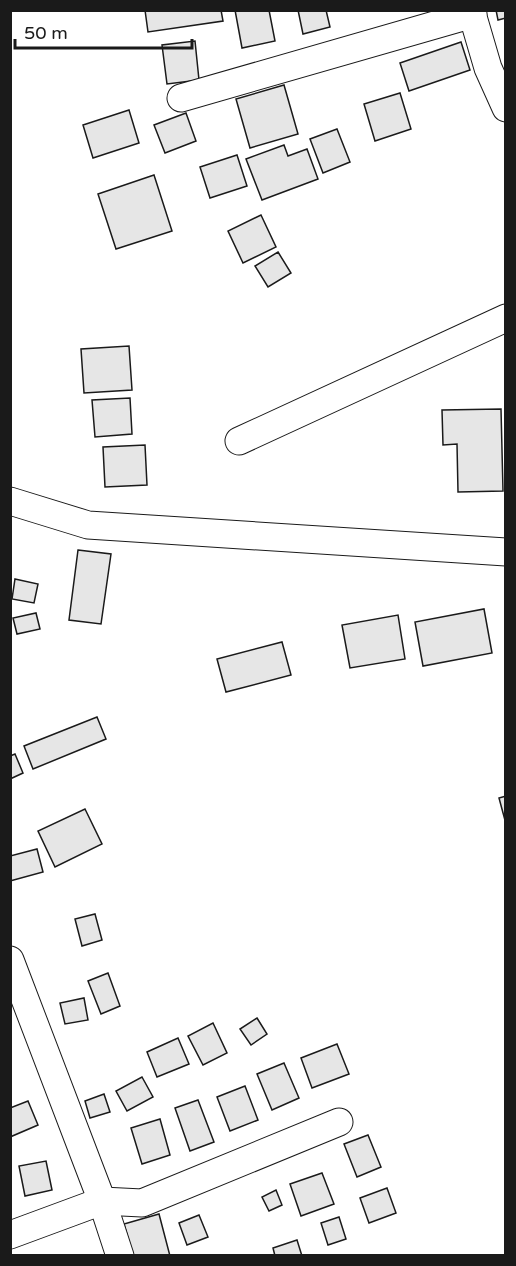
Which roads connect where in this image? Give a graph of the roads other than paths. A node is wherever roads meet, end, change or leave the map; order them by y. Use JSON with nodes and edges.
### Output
{"nodes":[{"id":1,"x":472,"y":12,"type":"edge"},
{"id":2,"x":181,"y":98,"type":"dead end"},
{"id":3,"x":506,"y":108,"type":"edge"},
{"id":4,"x":506,"y":318,"type":"edge"},
{"id":5,"x":239,"y":441,"type":"dead end"},
{"id":6,"x":10,"y":501,"type":"edge"},
{"id":7,"x":506,"y":552,"type":"edge"},
{"id":8,"x":10,"y":960,"type":"edge"},
{"id":9,"x":339,"y":1122,"type":"dead end"},
{"id":10,"x":102,"y":1201,"type":"junction"},
{"id":11,"x":10,"y":1235,"type":"edge"},
{"id":12,"x":120,"y":1256,"type":"edge"}],
"edges":[{"from":1,"to":2,"type":"street"},
{"from":1,"to":3,"type":"street"},
{"from":4,"to":5,"type":"street"},
{"from":6,"to":7,"type":"street"},
{"from":8,"to":10,"type":"street"},
{"from":9,"to":10,"type":"street"},
{"from":10,"to":11,"type":"street"},
{"from":10,"to":12,"type":"street"}]}
